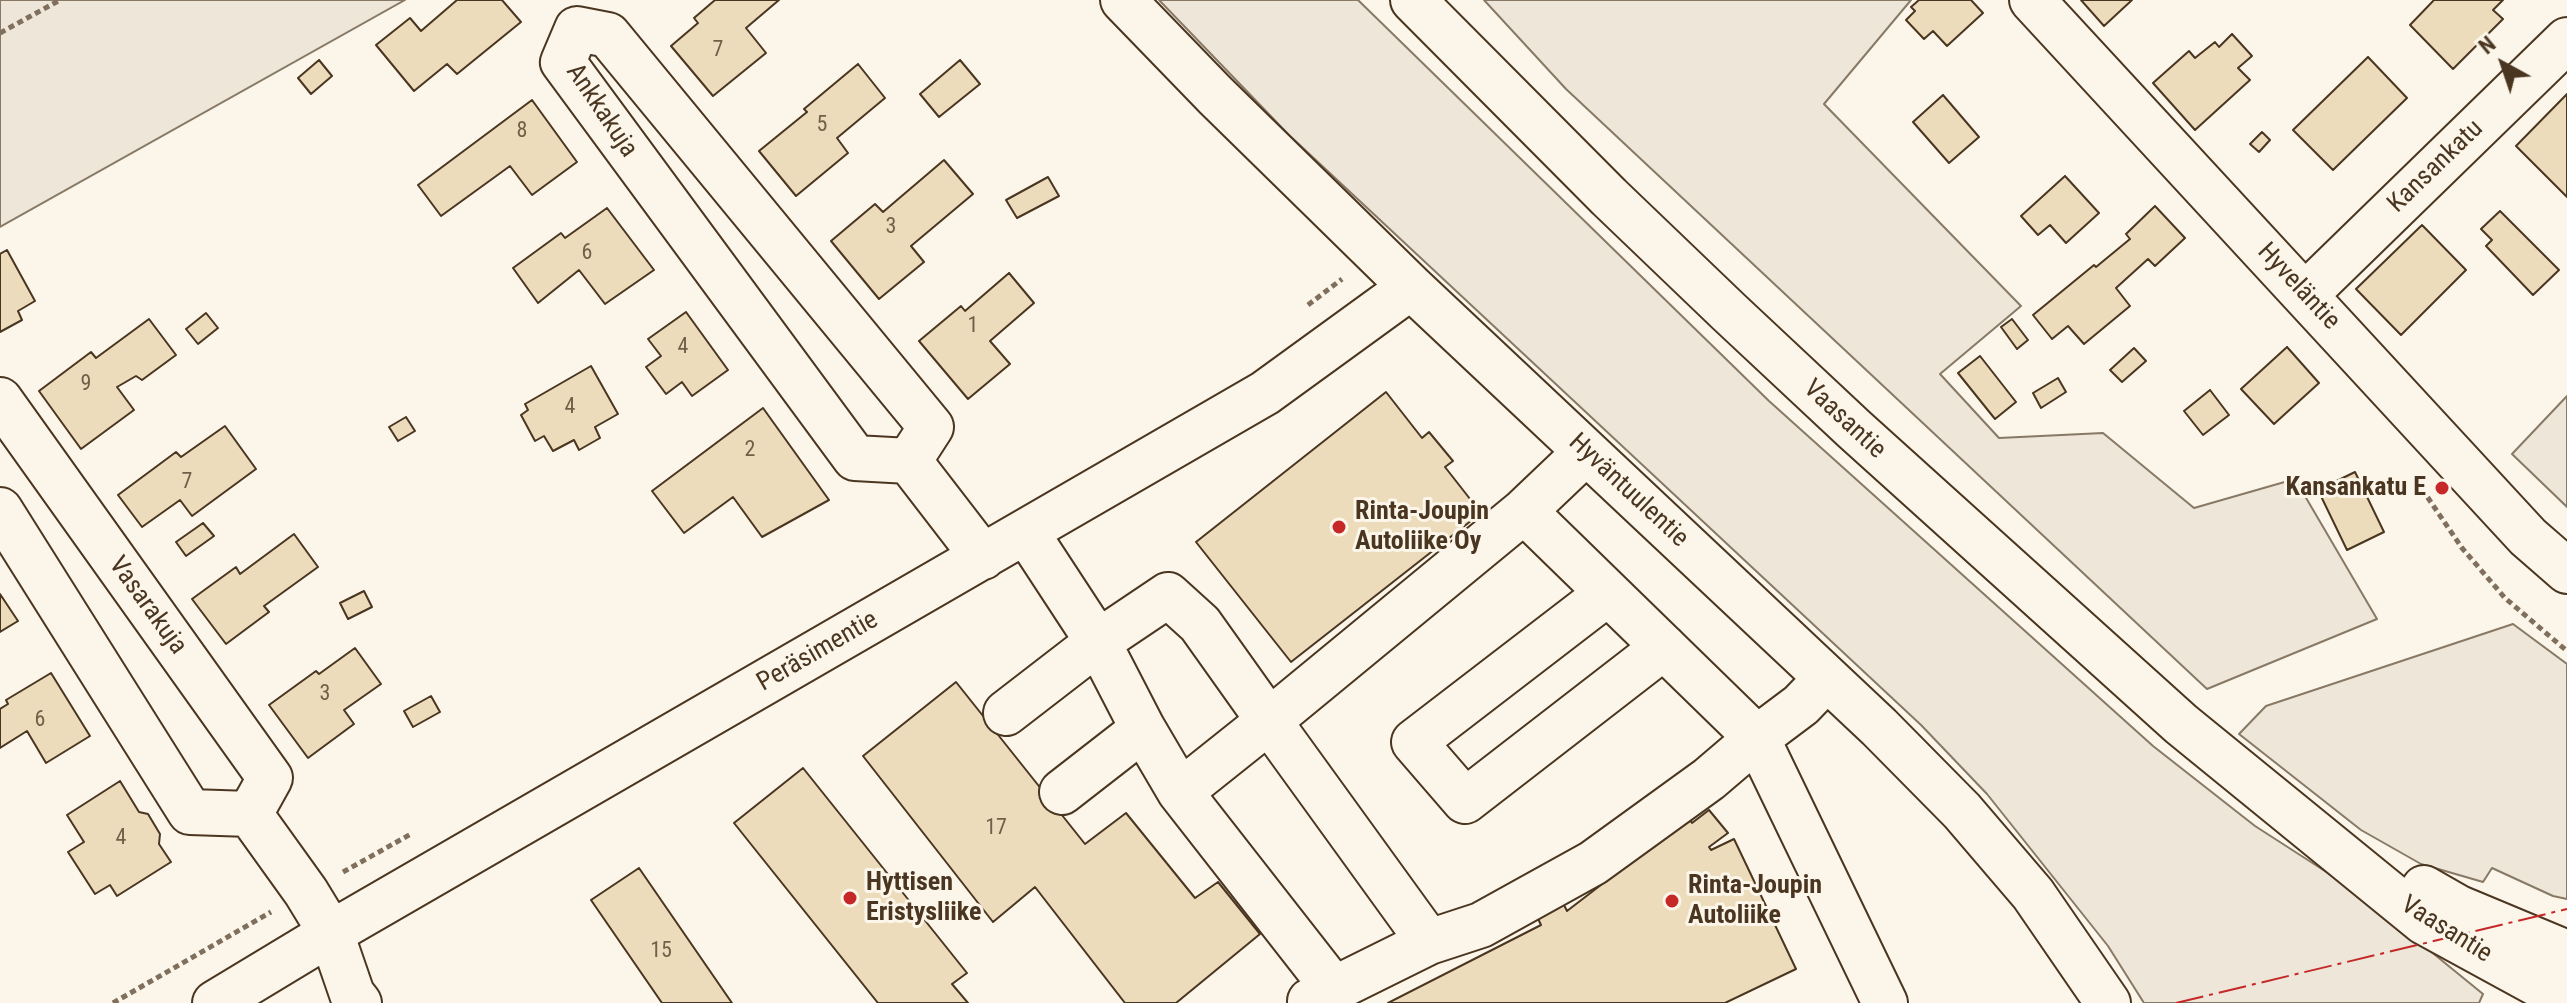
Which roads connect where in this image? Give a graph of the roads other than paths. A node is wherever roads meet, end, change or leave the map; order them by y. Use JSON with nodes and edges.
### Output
{"nodes":[{"id":1,"x":1123,"y":0,"type":"edge"},
{"id":2,"x":1413,"y":0,"type":"edge"},
{"id":3,"x":2032,"y":0,"type":"edge"},
{"id":4,"x":2567,"y":40,"type":"edge"},
{"id":5,"x":1411,"y":287,"type":"junction"},
{"id":6,"x":2305,"y":295,"type":"junction"},
{"id":7,"x":0,"y":400,"type":"edge"},
{"id":8,"x":1586,"y":452,"type":"junction"},
{"id":9,"x":909,"y":461,"type":"junction"},
{"id":10,"x":0,"y":510,"type":"edge"},
{"id":11,"x":1524,"y":511,"type":"junction"},
{"id":12,"x":1026,"y":532,"type":"junction"},
{"id":13,"x":983,"y":557,"type":"junction"},
{"id":14,"x":2567,"y":571,"type":"edge"},
{"id":15,"x":1608,"y":593,"type":"junction"},
{"id":16,"x":1098,"y":642,"type":"junction"},
{"id":17,"x":1664,"y":647,"type":"junction"},
{"id":18,"x":1827,"y":678,"type":"junction"},
{"id":19,"x":1006,"y":713,"type":"dead end"},
{"id":20,"x":1269,"y":721,"type":"junction"},
{"id":21,"x":1143,"y":729,"type":"junction"},
{"id":22,"x":1757,"y":738,"type":"junction"},
{"id":23,"x":1062,"y":792,"type":"dead end"},
{"id":24,"x":1180,"y":792,"type":"junction"},
{"id":25,"x":250,"y":814,"type":"junction"},
{"id":26,"x":2297,"y":817,"type":"junction"},
{"id":27,"x":331,"y":933,"type":"junction"},
{"id":28,"x":1429,"y":942,"type":"junction"},
{"id":29,"x":2567,"y":953,"type":"edge"},
{"id":30,"x":1320,"y":996,"type":"edge"},
{"id":31,"x":1868,"y":998,"type":"edge"},
{"id":32,"x":2567,"y":1000,"type":"edge"},
{"id":33,"x":215,"y":1003,"type":"edge"},
{"id":34,"x":359,"y":1003,"type":"edge"},
{"id":35,"x":2108,"y":1003,"type":"edge"}],
"edges":[{"from":1,"to":5,"type":"street","name":"Hyväntuulentie"},
{"from":2,"to":26,"type":"street","name":"Vaasantie"},
{"from":3,"to":6,"type":"street","name":"Hyveläntie"},
{"from":4,"to":6,"type":"street","name":"Kansankatu"},
{"from":5,"to":8,"type":"street","name":"Hyväntuulentie"},
{"from":5,"to":12,"type":"street","name":"Peräsimentie"},
{"from":6,"to":14,"type":"street","name":"Hyveläntie"},
{"from":7,"to":25,"type":"street","name":"Vasarakuja"},
{"from":8,"to":11,"type":"street"},
{"from":8,"to":18,"type":"street","name":"Hyväntuulentie"},
{"from":9,"to":9,"type":"street","name":"Ankkakuja"},
{"from":9,"to":13,"type":"street"},
{"from":10,"to":25,"type":"street"},
{"from":11,"to":15,"type":"street"},
{"from":11,"to":20,"type":"street"},
{"from":12,"to":13,"type":"street","name":"Peräsimentie"},
{"from":12,"to":16,"type":"street"},
{"from":13,"to":27,"type":"street","name":"Peräsimentie"},
{"from":15,"to":17,"type":"street"},
{"from":15,"to":17,"type":"street"},
{"from":16,"to":19,"type":"street"},
{"from":16,"to":20,"type":"street"},
{"from":16,"to":21,"type":"street"},
{"from":17,"to":22,"type":"street"},
{"from":18,"to":22,"type":"street"},
{"from":18,"to":35,"type":"street","name":"Hyväntuulentie"},
{"from":20,"to":24,"type":"street"},
{"from":20,"to":28,"type":"street"},
{"from":21,"to":23,"type":"street"},
{"from":21,"to":24,"type":"street"},
{"from":22,"to":28,"type":"street"},
{"from":22,"to":31,"type":"street"},
{"from":24,"to":30,"type":"street"},
{"from":25,"to":27,"type":"street"},
{"from":26,"to":29,"type":"street","name":"Vaasantie"},
{"from":26,"to":32,"type":"street","name":"Vaasantie"},
{"from":27,"to":33,"type":"street","name":"Peräsimentie"},
{"from":27,"to":34,"type":"street"},
{"from":28,"to":30,"type":"street"}]}
